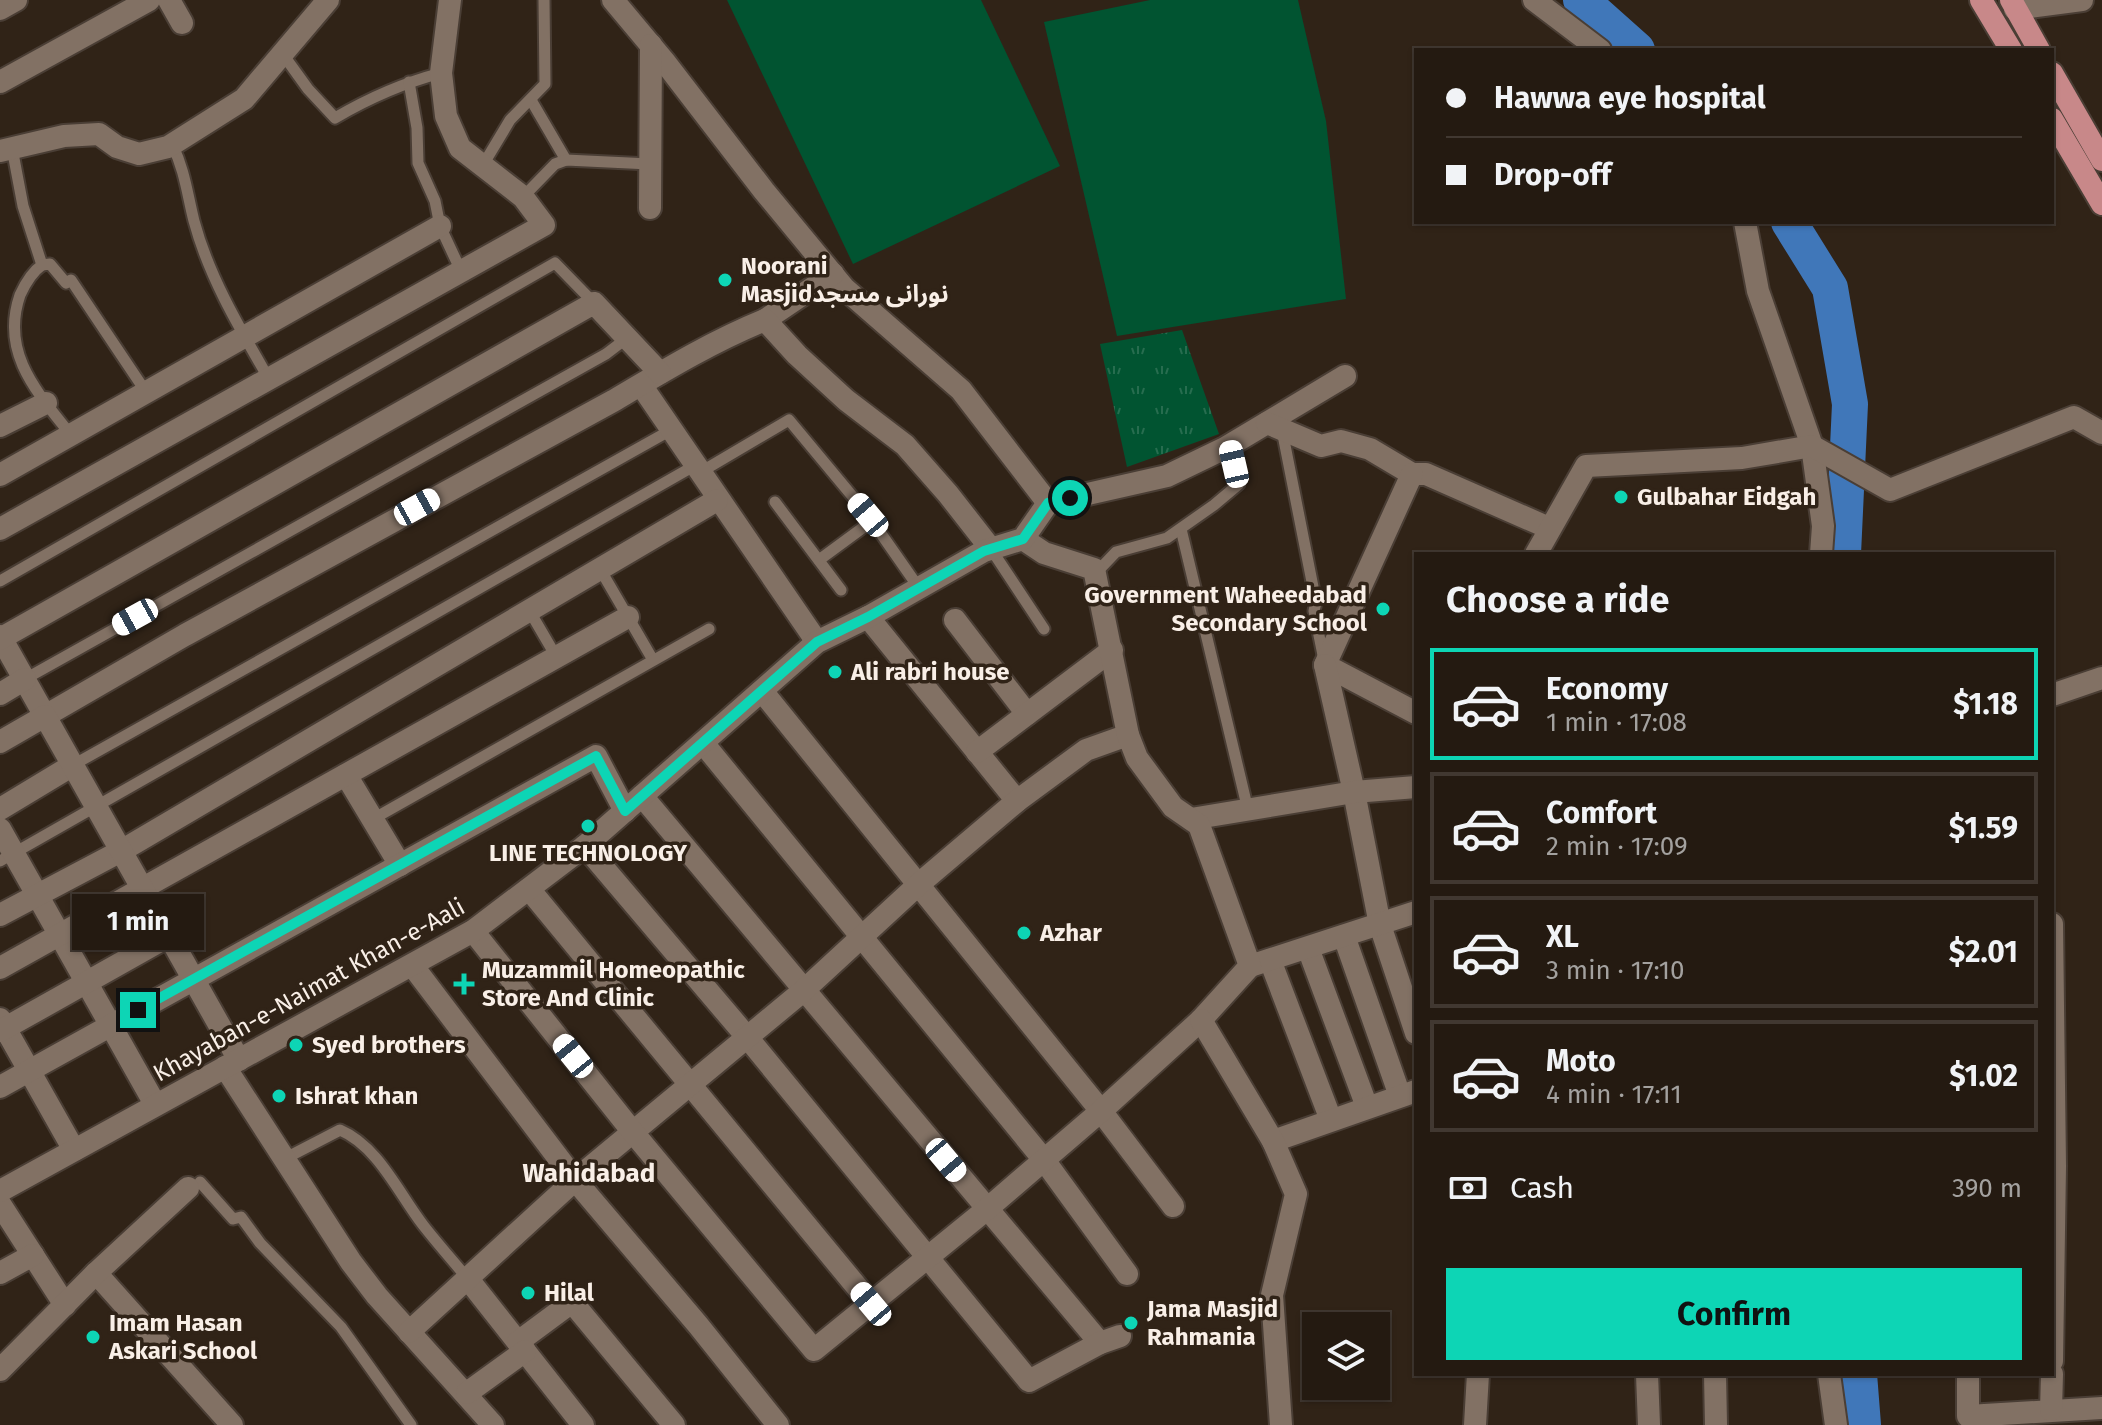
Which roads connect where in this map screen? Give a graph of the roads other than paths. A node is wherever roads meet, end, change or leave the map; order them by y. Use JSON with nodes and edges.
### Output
{"nodes":[{"id":1,"x":16,"y":0,"type":"edge"},
{"id":2,"x":149,"y":0,"type":"edge"},
{"id":3,"x":169,"y":0,"type":"edge"},
{"id":4,"x":328,"y":0,"type":"edge"},
{"id":5,"x":450,"y":0,"type":"edge"},
{"id":6,"x":544,"y":0,"type":"edge"},
{"id":7,"x":613,"y":0,"type":"edge"},
{"id":8,"x":1534,"y":0,"type":"edge"},
{"id":9,"x":1981,"y":0,"type":"edge"},
{"id":10,"x":2082,"y":0,"type":"edge"},
{"id":11,"x":2013,"y":4,"type":"edge"},
{"id":12,"x":0,"y":9,"type":"edge"},
{"id":13,"x":182,"y":23,"type":"dead end"},
{"id":14,"x":651,"y":45,"type":"junction"},
{"id":15,"x":1597,"y":48,"type":"edge"},
{"id":16,"x":2010,"y":48,"type":"edge"},
{"id":17,"x":2038,"y":48,"type":"edge"},
{"id":18,"x":282,"y":53,"type":"junction"},
{"id":19,"x":441,"y":73,"type":"junction"},
{"id":20,"x":2054,"y":76,"type":"edge"},
{"id":21,"x":0,"y":82,"type":"edge"},
{"id":22,"x":409,"y":82,"type":"junction"},
{"id":23,"x":531,"y":100,"type":"junction"},
{"id":24,"x":2054,"y":122,"type":"edge"},
{"id":25,"x":172,"y":144,"type":"junction"},
{"id":26,"x":6,"y":150,"type":"edge"},
{"id":27,"x":2099,"y":150,"type":"edge"},
{"id":28,"x":566,"y":160,"type":"junction"},
{"id":29,"x":650,"y":164,"type":"junction"},
{"id":30,"x":483,"y":165,"type":"junction"},
{"id":31,"x":523,"y":197,"type":"junction"},
{"id":32,"x":2102,"y":204,"type":"edge"},
{"id":33,"x":650,"y":208,"type":"dead end"},
{"id":34,"x":1745,"y":224,"type":"edge"},
{"id":35,"x":440,"y":226,"type":"junction"},
{"id":36,"x":42,"y":265,"type":"junction"},
{"id":37,"x":461,"y":271,"type":"junction"},
{"id":38,"x":833,"y":274,"type":"junction"},
{"id":39,"x":594,"y":303,"type":"junction"},
{"id":40,"x":765,"y":320,"type":"junction"},
{"id":41,"x":244,"y":336,"type":"junction"},
{"id":42,"x":627,"y":338,"type":"junction"},
{"id":43,"x":1345,"y":376,"type":"dead end"},
{"id":44,"x":269,"y":379,"type":"junction"},
{"id":45,"x":650,"y":379,"type":"junction"},
{"id":46,"x":146,"y":392,"type":"junction"},
{"id":47,"x":46,"y":403,"type":"junction"},
{"id":48,"x":0,"y":426,"type":"edge"},
{"id":49,"x":1275,"y":426,"type":"junction"},
{"id":50,"x":671,"y":430,"type":"junction"},
{"id":51,"x":2102,"y":433,"type":"edge"},
{"id":52,"x":71,"y":435,"type":"junction"},
{"id":53,"x":1230,"y":445,"type":"junction"},
{"id":54,"x":1812,"y":446,"type":"junction"},
{"id":55,"x":696,"y":470,"type":"junction"},
{"id":56,"x":1412,"y":474,"type":"junction"},
{"id":57,"x":0,"y":475,"type":"edge"},
{"id":58,"x":717,"y":500,"type":"junction"},
{"id":59,"x":775,"y":502,"type":"dead end"},
{"id":60,"x":1048,"y":503,"type":"junction"},
{"id":61,"x":872,"y":521,"type":"junction"},
{"id":62,"x":1549,"y":528,"type":"junction"},
{"id":63,"x":0,"y":529,"type":"edge"},
{"id":64,"x":1181,"y":529,"type":"junction"},
{"id":65,"x":1023,"y":539,"type":"junction"},
{"id":66,"x":991,"y":549,"type":"junction"},
{"id":67,"x":1537,"y":552,"type":"edge"},
{"id":68,"x":1821,"y":552,"type":"edge"},
{"id":69,"x":819,"y":560,"type":"junction"},
{"id":70,"x":599,"y":568,"type":"junction"},
{"id":71,"x":1095,"y":575,"type":"junction"},
{"id":72,"x":0,"y":581,"type":"edge"},
{"id":73,"x":919,"y":588,"type":"junction"},
{"id":74,"x":841,"y":590,"type":"dead end"},
{"id":75,"x":528,"y":610,"type":"junction"},
{"id":76,"x":628,"y":617,"type":"junction"},
{"id":77,"x":868,"y":617,"type":"junction"},
{"id":78,"x":955,"y":620,"type":"dead end"},
{"id":79,"x":709,"y":629,"type":"dead end"},
{"id":80,"x":1044,"y":629,"type":"dead end"},
{"id":81,"x":0,"y":638,"type":"edge"},
{"id":82,"x":817,"y":642,"type":"junction"},
{"id":83,"x":1112,"y":650,"type":"junction"},
{"id":84,"x":557,"y":658,"type":"junction"},
{"id":85,"x":653,"y":660,"type":"junction"},
{"id":86,"x":1325,"y":665,"type":"junction"},
{"id":87,"x":2102,"y":678,"type":"edge"},
{"id":88,"x":25,"y":679,"type":"junction"},
{"id":89,"x":762,"y":691,"type":"junction"},
{"id":90,"x":0,"y":694,"type":"edge"},
{"id":91,"x":2054,"y":694,"type":"edge"},
{"id":92,"x":1414,"y":712,"type":"edge"},
{"id":93,"x":1027,"y":714,"type":"junction"},
{"id":94,"x":45,"y":716,"type":"junction"},
{"id":95,"x":1128,"y":735,"type":"junction"},
{"id":96,"x":0,"y":742,"type":"edge"},
{"id":97,"x":703,"y":743,"type":"junction"},
{"id":98,"x":977,"y":752,"type":"junction"},
{"id":99,"x":73,"y":765,"type":"junction"},
{"id":100,"x":346,"y":775,"type":"junction"},
{"id":101,"x":1414,"y":787,"type":"edge"},
{"id":102,"x":1354,"y":792,"type":"junction"},
{"id":103,"x":1017,"y":801,"type":"junction"},
{"id":104,"x":633,"y":804,"type":"junction"},
{"id":105,"x":97,"y":807,"type":"junction"},
{"id":106,"x":0,"y":809,"type":"edge"},
{"id":107,"x":1248,"y":810,"type":"junction"},
{"id":108,"x":373,"y":819,"type":"junction"},
{"id":109,"x":1191,"y":819,"type":"junction"},
{"id":110,"x":0,"y":829,"type":"edge"},
{"id":111,"x":585,"y":846,"type":"junction"},
{"id":112,"x":121,"y":851,"type":"junction"},
{"id":113,"x":7,"y":857,"type":"edge"},
{"id":114,"x":400,"y":865,"type":"junction"},
{"id":115,"x":919,"y":884,"type":"junction"},
{"id":116,"x":143,"y":888,"type":"junction"},
{"id":117,"x":529,"y":889,"type":"junction"},
{"id":118,"x":37,"y":894,"type":"junction"},
{"id":119,"x":1414,"y":913,"type":"edge"},
{"id":120,"x":0,"y":915,"type":"edge"},
{"id":121,"x":1380,"y":925,"type":"junction"},
{"id":122,"x":473,"y":931,"type":"junction"},
{"id":123,"x":59,"y":935,"type":"junction"},
{"id":124,"x":169,"y":936,"type":"junction"},
{"id":125,"x":1344,"y":936,"type":"junction"},
{"id":126,"x":860,"y":938,"type":"junction"},
{"id":127,"x":1308,"y":948,"type":"junction"},
{"id":128,"x":1260,"y":963,"type":"junction"},
{"id":129,"x":412,"y":965,"type":"junction"},
{"id":130,"x":0,"y":968,"type":"edge"},
{"id":131,"x":194,"y":979,"type":"junction"},
{"id":132,"x":87,"y":983,"type":"junction"},
{"id":133,"x":803,"y":991,"type":"junction"},
{"id":134,"x":1201,"y":1020,"type":"junction"},
{"id":135,"x":111,"y":1025,"type":"junction"},
{"id":136,"x":2,"y":1026,"type":"edge"},
{"id":137,"x":1414,"y":1027,"type":"edge"},
{"id":138,"x":747,"y":1037,"type":"junction"},
{"id":139,"x":232,"y":1063,"type":"junction"},
{"id":140,"x":29,"y":1071,"type":"junction"},
{"id":141,"x":690,"y":1084,"type":"junction"},
{"id":142,"x":0,"y":1087,"type":"edge"},
{"id":143,"x":1408,"y":1094,"type":"edge"},
{"id":144,"x":155,"y":1104,"type":"junction"},
{"id":145,"x":1367,"y":1107,"type":"junction"},
{"id":146,"x":1101,"y":1111,"type":"junction"},
{"id":147,"x":1331,"y":1120,"type":"junction"},
{"id":148,"x":632,"y":1131,"type":"junction"},
{"id":149,"x":1273,"y":1141,"type":"junction"},
{"id":150,"x":74,"y":1150,"type":"junction"},
{"id":151,"x":284,"y":1159,"type":"junction"},
{"id":152,"x":1044,"y":1160,"type":"junction"},
{"id":153,"x":575,"y":1180,"type":"junction"},
{"id":154,"x":194,"y":1185,"type":"joint"},
{"id":155,"x":0,"y":1191,"type":"edge"},
{"id":156,"x":0,"y":1204,"type":"edge"},
{"id":157,"x":1173,"y":1206,"type":"dead end"},
{"id":158,"x":987,"y":1209,"type":"junction"},
{"id":159,"x":33,"y":1255,"type":"junction"},
{"id":160,"x":928,"y":1258,"type":"junction"},
{"id":161,"x":0,"y":1273,"type":"edge"},
{"id":162,"x":96,"y":1273,"type":"junction"},
{"id":163,"x":1127,"y":1274,"type":"dead end"},
{"id":164,"x":468,"y":1279,"type":"junction"},
{"id":165,"x":871,"y":1304,"type":"junction"},
{"id":166,"x":65,"y":1305,"type":"junction"},
{"id":167,"x":409,"y":1332,"type":"junction"},
{"id":168,"x":521,"y":1347,"type":"junction"},
{"id":169,"x":0,"y":1370,"type":"edge"},
{"id":170,"x":1478,"y":1376,"type":"edge"},
{"id":171,"x":1647,"y":1376,"type":"edge"},
{"id":172,"x":1715,"y":1376,"type":"edge"},
{"id":173,"x":1829,"y":1376,"type":"edge"},
{"id":174,"x":1968,"y":1376,"type":"edge"},
{"id":175,"x":2052,"y":1376,"type":"edge"},
{"id":176,"x":467,"y":1393,"type":"junction"},
{"id":177,"x":2102,"y":1408,"type":"edge"},
{"id":178,"x":2051,"y":1410,"type":"junction"},
{"id":179,"x":232,"y":1425,"type":"edge"},
{"id":180,"x":411,"y":1425,"type":"edge"},
{"id":181,"x":493,"y":1425,"type":"edge"},
{"id":182,"x":583,"y":1425,"type":"edge"},
{"id":183,"x":674,"y":1425,"type":"edge"},
{"id":184,"x":778,"y":1425,"type":"edge"},
{"id":185,"x":1281,"y":1425,"type":"edge"},
{"id":186,"x":1475,"y":1425,"type":"edge"},
{"id":187,"x":1649,"y":1425,"type":"edge"},
{"id":188,"x":1716,"y":1425,"type":"edge"},
{"id":189,"x":1836,"y":1425,"type":"edge"}],
"edges":[{"from":1,"to":12,"type":"street"},
{"from":2,"to":21,"type":"street"},
{"from":3,"to":13,"type":"street"},
{"from":4,"to":18,"type":"street"},
{"from":5,"to":19,"type":"street"},
{"from":6,"to":23,"type":"lane"},
{"from":7,"to":14,"type":"street"},
{"from":8,"to":15,"type":"street"},
{"from":9,"to":16,"type":"main road"},
{"from":10,"to":11,"type":"street"},
{"from":11,"to":17,"type":"main road"},
{"from":14,"to":29,"type":"street"},
{"from":14,"to":38,"type":"street"},
{"from":18,"to":22,"type":"lane"},
{"from":18,"to":25,"type":"street"},
{"from":19,"to":22,"type":"lane"},
{"from":19,"to":30,"type":"street"},
{"from":20,"to":27,"type":"main road"},
{"from":22,"to":35,"type":"lane"},
{"from":23,"to":28,"type":"lane"},
{"from":23,"to":30,"type":"lane"},
{"from":24,"to":32,"type":"main road"},
{"from":25,"to":26,"type":"street"},
{"from":25,"to":41,"type":"lane"},
{"from":26,"to":36,"type":"lane"},
{"from":28,"to":29,"type":"lane"},
{"from":28,"to":31,"type":"lane"},
{"from":29,"to":33,"type":"street"},
{"from":30,"to":31,"type":"street"},
{"from":31,"to":37,"type":"street"},
{"from":34,"to":54,"type":"street"},
{"from":35,"to":37,"type":"lane"},
{"from":35,"to":41,"type":"street"},
{"from":36,"to":46,"type":"lane"},
{"from":36,"to":47,"type":"lane"},
{"from":37,"to":44,"type":"street"},
{"from":38,"to":40,"type":"street"},
{"from":38,"to":60,"type":"street"},
{"from":39,"to":42,"type":"street"},
{"from":39,"to":72,"type":"lane"},
{"from":39,"to":81,"type":"street"},
{"from":40,"to":45,"type":"street"},
{"from":40,"to":66,"type":"street"},
{"from":41,"to":44,"type":"lane"},
{"from":41,"to":46,"type":"street"},
{"from":42,"to":45,"type":"street"},
{"from":42,"to":88,"type":"lane"},
{"from":43,"to":49,"type":"street"},
{"from":44,"to":63,"type":"street"},
{"from":45,"to":50,"type":"street"},
{"from":45,"to":94,"type":"street"},
{"from":46,"to":52,"type":"street"},
{"from":47,"to":48,"type":"street"},
{"from":47,"to":52,"type":"lane"},
{"from":49,"to":53,"type":"street"},
{"from":49,"to":56,"type":"street"},
{"from":49,"to":86,"type":"lane"},
{"from":50,"to":55,"type":"street"},
{"from":50,"to":99,"type":"lane"},
{"from":51,"to":54,"type":"street"},
{"from":52,"to":57,"type":"street"},
{"from":53,"to":60,"type":"street"},
{"from":53,"to":64,"type":"lane"},
{"from":54,"to":62,"type":"street"},
{"from":54,"to":68,"type":"street"},
{"from":55,"to":58,"type":"street"},
{"from":55,"to":61,"type":"lane"},
{"from":55,"to":105,"type":"lane"},
{"from":56,"to":62,"type":"street"},
{"from":56,"to":86,"type":"street"},
{"from":58,"to":70,"type":"street"},
{"from":58,"to":82,"type":"street"},
{"from":59,"to":69,"type":"lane"},
{"from":60,"to":65,"type":"street"},
{"from":61,"to":69,"type":"lane"},
{"from":61,"to":73,"type":"lane"},
{"from":62,"to":67,"type":"street"},
{"from":64,"to":71,"type":"lane"},
{"from":64,"to":107,"type":"lane"},
{"from":65,"to":66,"type":"street","name":"Khayaban-e-Naimat Khan-e-Aali"},
{"from":65,"to":71,"type":"street"},
{"from":66,"to":73,"type":"street","name":"Khayaban-e-Naimat Khan-e-Aali"},
{"from":66,"to":80,"type":"lane"},
{"from":69,"to":74,"type":"lane"},
{"from":70,"to":75,"type":"street"},
{"from":70,"to":76,"type":"lane"},
{"from":71,"to":83,"type":"street"},
{"from":73,"to":77,"type":"street","name":"Khayaban-e-Naimat Khan-e-Aali"},
{"from":75,"to":84,"type":"lane"},
{"from":75,"to":112,"type":"street"},
{"from":76,"to":84,"type":"street"},
{"from":76,"to":85,"type":"lane"},
{"from":77,"to":82,"type":"street","name":"Khayaban-e-Naimat Khan-e-Aali"},
{"from":77,"to":98,"type":"street"},
{"from":78,"to":93,"type":"street"},
{"from":79,"to":85,"type":"lane"},
{"from":81,"to":88,"type":"street"},
{"from":82,"to":89,"type":"street","name":"Khayaban-e-Naimat Khan-e-Aali"},
{"from":83,"to":93,"type":"street"},
{"from":83,"to":95,"type":"street"},
{"from":84,"to":100,"type":"street"},
{"from":85,"to":108,"type":"lane"},
{"from":86,"to":92,"type":"street"},
{"from":86,"to":102,"type":"street"},
{"from":87,"to":91,"type":"street"},
{"from":88,"to":90,"type":"street"},
{"from":88,"to":94,"type":"street"},
{"from":89,"to":97,"type":"street","name":"Khayaban-e-Naimat Khan-e-Aali"},
{"from":89,"to":115,"type":"street"},
{"from":93,"to":98,"type":"street"},
{"from":94,"to":96,"type":"street"},
{"from":94,"to":99,"type":"street"},
{"from":95,"to":103,"type":"street"},
{"from":95,"to":109,"type":"street"},
{"from":97,"to":104,"type":"street","name":"Khayaban-e-Naimat Khan-e-Aali"},
{"from":97,"to":126,"type":"street"},
{"from":98,"to":103,"type":"street"},
{"from":99,"to":105,"type":"street"},
{"from":99,"to":106,"type":"street"},
{"from":100,"to":108,"type":"street"},
{"from":100,"to":116,"type":"street"},
{"from":101,"to":102,"type":"street"},
{"from":102,"to":107,"type":"street"},
{"from":102,"to":121,"type":"street"},
{"from":103,"to":115,"type":"street"},
{"from":104,"to":111,"type":"street","name":"Khayaban-e-Naimat Khan-e-Aali"},
{"from":104,"to":114,"type":"street"},
{"from":104,"to":133,"type":"street"},
{"from":105,"to":112,"type":"street"},
{"from":105,"to":113,"type":"lane"},
{"from":107,"to":109,"type":"street"},
{"from":108,"to":114,"type":"street"},
{"from":109,"to":128,"type":"street"},
{"from":110,"to":113,"type":"street"},
{"from":111,"to":117,"type":"street","name":"Khayaban-e-Naimat Khan-e-Aali"},
{"from":111,"to":138,"type":"street"},
{"from":112,"to":116,"type":"street"},
{"from":112,"to":118,"type":"street"},
{"from":113,"to":118,"type":"street"},
{"from":114,"to":131,"type":"street"},
{"from":115,"to":126,"type":"street"},
{"from":115,"to":146,"type":"street"},
{"from":116,"to":123,"type":"street"},
{"from":116,"to":124,"type":"street"},
{"from":117,"to":122,"type":"street","name":"Khayaban-e-Naimat Khan-e-Aali"},
{"from":117,"to":141,"type":"street"},
{"from":118,"to":120,"type":"street"},
{"from":118,"to":123,"type":"street"},
{"from":119,"to":121,"type":"street"},
{"from":121,"to":125,"type":"street"},
{"from":121,"to":137,"type":"street"},
{"from":122,"to":129,"type":"street","name":"Khayaban-e-Naimat Khan-e-Aali"},
{"from":122,"to":148,"type":"street"},
{"from":123,"to":130,"type":"street"},
{"from":123,"to":132,"type":"street"},
{"from":124,"to":131,"type":"street"},
{"from":124,"to":132,"type":"street"},
{"from":125,"to":127,"type":"street"},
{"from":125,"to":143,"type":"street"},
{"from":126,"to":133,"type":"street"},
{"from":126,"to":152,"type":"street"},
{"from":127,"to":128,"type":"street"},
{"from":127,"to":145,"type":"street"},
{"from":128,"to":134,"type":"street"},
{"from":128,"to":147,"type":"street"},
{"from":129,"to":139,"type":"street","name":"Khayaban-e-Naimat Khan-e-Aali"},
{"from":129,"to":153,"type":"street"},
{"from":131,"to":135,"type":"street"},
{"from":131,"to":139,"type":"street"},
{"from":132,"to":135,"type":"street"},
{"from":132,"to":136,"type":"street"},
{"from":133,"to":138,"type":"street"},
{"from":133,"to":158,"type":"street"},
{"from":134,"to":146,"type":"street"},
{"from":134,"to":149,"type":"street"},
{"from":135,"to":140,"type":"street"},
{"from":135,"to":144,"type":"street"},
{"from":136,"to":140,"type":"street"},
{"from":138,"to":141,"type":"street"},
{"from":138,"to":160,"type":"street"},
{"from":139,"to":144,"type":"street","name":"Khayaban-e-Naimat Khan-e-Aali"},
{"from":139,"to":151,"type":"street"},
{"from":140,"to":142,"type":"street"},
{"from":140,"to":150,"type":"street"},
{"from":141,"to":148,"type":"street"},
{"from":141,"to":165,"type":"street"},
{"from":143,"to":145,"type":"street"},
{"from":144,"to":150,"type":"street","name":"Khayaban-e-Naimat Khan-e-Aali"},
{"from":145,"to":147,"type":"street"},
{"from":146,"to":152,"type":"street"},
{"from":146,"to":157,"type":"street"},
{"from":147,"to":149,"type":"street"},
{"from":148,"to":153,"type":"street"},
{"from":148,"to":165,"type":"street"},
{"from":149,"to":185,"type":"street"},
{"from":150,"to":155,"type":"street","name":"Khayaban-e-Naimat Khan-e-Aali"},
{"from":151,"to":164,"type":"lane"},
{"from":151,"to":167,"type":"street"},
{"from":152,"to":158,"type":"street"},
{"from":152,"to":163,"type":"street"},
{"from":153,"to":164,"type":"street"},
{"from":153,"to":184,"type":"street"},
{"from":154,"to":162,"type":"street"},
{"from":154,"to":180,"type":"lane"},
{"from":156,"to":159,"type":"street"},
{"from":158,"to":160,"type":"street"},
{"from":158,"to":160,"type":"street"},
{"from":159,"to":161,"type":"street"},
{"from":159,"to":166,"type":"street"},
{"from":160,"to":165,"type":"street"},
{"from":162,"to":166,"type":"street"},
{"from":162,"to":179,"type":"street"},
{"from":164,"to":167,"type":"street"},
{"from":164,"to":168,"type":"street"},
{"from":166,"to":169,"type":"street"},
{"from":167,"to":176,"type":"street"},
{"from":168,"to":176,"type":"street"},
{"from":168,"to":182,"type":"street"},
{"from":168,"to":183,"type":"street"},
{"from":170,"to":186,"type":"street"},
{"from":171,"to":187,"type":"street"},
{"from":172,"to":188,"type":"street"},
{"from":173,"to":189,"type":"street"},
{"from":174,"to":178,"type":"street"},
{"from":175,"to":178,"type":"street"},
{"from":176,"to":181,"type":"street"},
{"from":177,"to":178,"type":"street"}]}
